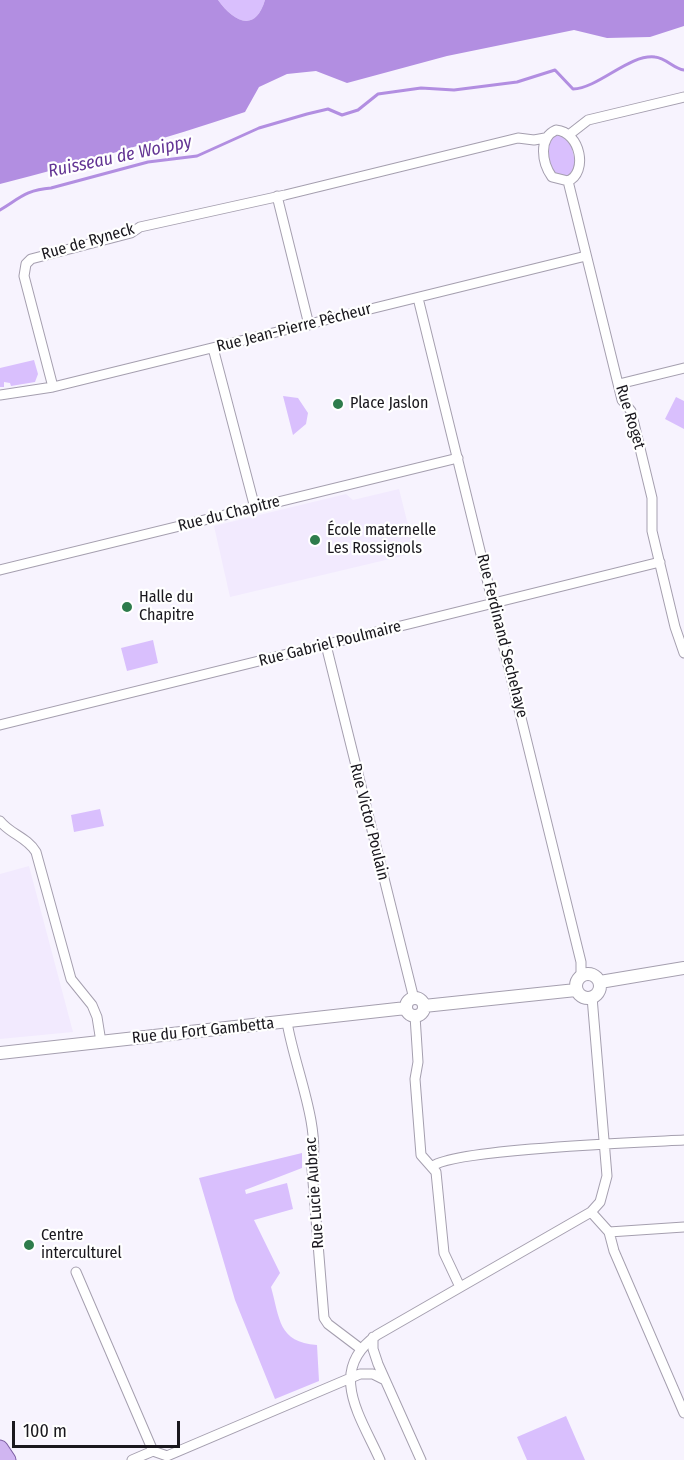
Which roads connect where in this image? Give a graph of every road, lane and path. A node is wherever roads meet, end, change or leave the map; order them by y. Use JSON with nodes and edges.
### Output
{"nodes":[{"id":1,"x":684,"y":97,"type":"edge"},
{"id":2,"x":570,"y":134,"type":"junction"},
{"id":3,"x":545,"y":138,"type":"junction"},
{"id":4,"x":568,"y":182,"type":"junction"},
{"id":5,"x":277,"y":196,"type":"junction"},
{"id":6,"x":586,"y":256,"type":"junction"},
{"id":7,"x":418,"y":298,"type":"junction"},
{"id":8,"x":309,"y":325,"type":"junction"},
{"id":9,"x":213,"y":348,"type":"junction"},
{"id":10,"x":684,"y":368,"type":"edge"},
{"id":11,"x":619,"y":384,"type":"junction"},
{"id":12,"x":53,"y":387,"type":"junction"},
{"id":13,"x":0,"y":395,"type":"edge"},
{"id":14,"x":458,"y":458,"type":"junction"},
{"id":15,"x":255,"y":508,"type":"junction"},
{"id":16,"x":660,"y":562,"type":"junction"},
{"id":17,"x":0,"y":570,"type":"edge"},
{"id":18,"x":494,"y":603,"type":"junction"},
{"id":19,"x":326,"y":645,"type":"junction"},
{"id":20,"x":684,"y":653,"type":"edge"},
{"id":21,"x":0,"y":725,"type":"edge"},
{"id":22,"x":0,"y":820,"type":"edge"},
{"id":23,"x":684,"y":968,"type":"edge"},
{"id":24,"x":581,"y":976,"type":"junction"},
{"id":25,"x":600,"y":982,"type":"junction"},
{"id":26,"x":576,"y":990,"type":"junction"},
{"id":27,"x":592,"y":997,"type":"junction"},
{"id":28,"x":415,"y":1007,"type":"junction"},
{"id":29,"x":287,"y":1022,"type":"junction"},
{"id":30,"x":101,"y":1042,"type":"junction"},
{"id":31,"x":0,"y":1053,"type":"edge"},
{"id":32,"x":684,"y":1140,"type":"edge"},
{"id":33,"x":604,"y":1144,"type":"junction"},
{"id":34,"x":432,"y":1167,"type":"junction"},
{"id":35,"x":591,"y":1212,"type":"junction"},
{"id":36,"x":684,"y":1227,"type":"edge"},
{"id":37,"x":609,"y":1232,"type":"junction"},
{"id":38,"x":76,"y":1272,"type":"dead end"},
{"id":39,"x":460,"y":1287,"type":"junction"},
{"id":40,"x":373,"y":1337,"type":"junction"},
{"id":41,"x":361,"y":1349,"type":"junction"},
{"id":42,"x":349,"y":1377,"type":"junction"},
{"id":43,"x":385,"y":1380,"type":"junction"},
{"id":44,"x":684,"y":1413,"type":"edge"},
{"id":45,"x":0,"y":1448,"type":"edge"},
{"id":46,"x":153,"y":1451,"type":"junction"},
{"id":47,"x":8,"y":1460,"type":"edge"},
{"id":48,"x":132,"y":1460,"type":"edge"},
{"id":49,"x":380,"y":1460,"type":"edge"},
{"id":50,"x":421,"y":1460,"type":"edge"}],
"edges":[{"from":1,"to":2,"type":"street"},
{"from":2,"to":3,"type":"street"},
{"from":2,"to":4,"type":"street"},
{"from":3,"to":4,"type":"street"},
{"from":3,"to":5,"type":"street","name":"Rue de Ryneck"},
{"from":4,"to":6,"type":"street","name":"Rue Roget"},
{"from":5,"to":8,"type":"street"},
{"from":5,"to":12,"type":"street","name":"Rue de Ryneck"},
{"from":6,"to":7,"type":"street","name":"Rue Jean-Pierre Pêcheur"},
{"from":6,"to":11,"type":"street","name":"Rue Roget"},
{"from":7,"to":8,"type":"street","name":"Rue Jean-Pierre Pêcheur"},
{"from":7,"to":14,"type":"street","name":"Rue Ferdinand Sechehaye"},
{"from":8,"to":9,"type":"street","name":"Rue Jean-Pierre Pêcheur"},
{"from":9,"to":12,"type":"street","name":"Rue Jean-Pierre Pêcheur"},
{"from":9,"to":15,"type":"street"},
{"from":10,"to":11,"type":"street"},
{"from":11,"to":16,"type":"street","name":"Rue Roget"},
{"from":12,"to":13,"type":"street","name":"Rue Jean-Pierre Pêcheur"},
{"from":14,"to":15,"type":"street","name":"Rue du Chapitre"},
{"from":14,"to":18,"type":"street","name":"Rue Ferdinand Sechehaye"},
{"from":15,"to":17,"type":"street","name":"Rue du Chapitre"},
{"from":16,"to":18,"type":"street","name":"Rue Gabriel Poulmaire"},
{"from":16,"to":20,"type":"street","name":"Rue Roget"},
{"from":18,"to":19,"type":"street","name":"Rue Gabriel Poulmaire"},
{"from":18,"to":24,"type":"street","name":"Rue Ferdinand Sechehaye"},
{"from":19,"to":21,"type":"street","name":"Rue Gabriel Poulmaire"},
{"from":19,"to":28,"type":"street","name":"Rue Victor Poulain"},
{"from":22,"to":30,"type":"street"},
{"from":23,"to":25,"type":"street"},
{"from":24,"to":25,"type":"street"},
{"from":24,"to":26,"type":"street"},
{"from":25,"to":27,"type":"street"},
{"from":26,"to":27,"type":"street"},
{"from":26,"to":28,"type":"street","name":"Rue du Fort Gambetta"},
{"from":27,"to":33,"type":"street"},
{"from":28,"to":29,"type":"street","name":"Rue du Fort Gambetta"},
{"from":28,"to":34,"type":"street","name":"Rue Victor Poulain"},
{"from":29,"to":30,"type":"street","name":"Rue du Fort Gambetta"},
{"from":29,"to":41,"type":"street","name":"Rue Lucie Aubrac"},
{"from":30,"to":31,"type":"street","name":"Rue du Fort Gambetta"},
{"from":32,"to":33,"type":"street"},
{"from":33,"to":34,"type":"street"},
{"from":33,"to":35,"type":"street"},
{"from":34,"to":39,"type":"street","name":"Rue Victor Poulain"},
{"from":35,"to":37,"type":"street"},
{"from":35,"to":39,"type":"street"},
{"from":36,"to":37,"type":"street"},
{"from":37,"to":44,"type":"street"},
{"from":38,"to":46,"type":"street"},
{"from":39,"to":40,"type":"street"},
{"from":40,"to":41,"type":"street"},
{"from":40,"to":43,"type":"street"},
{"from":41,"to":42,"type":"street"},
{"from":42,"to":43,"type":"street"},
{"from":42,"to":46,"type":"street"},
{"from":42,"to":49,"type":"street"},
{"from":43,"to":50,"type":"street"},
{"from":45,"to":47,"type":"main road"},
{"from":46,"to":48,"type":"street"}]}
